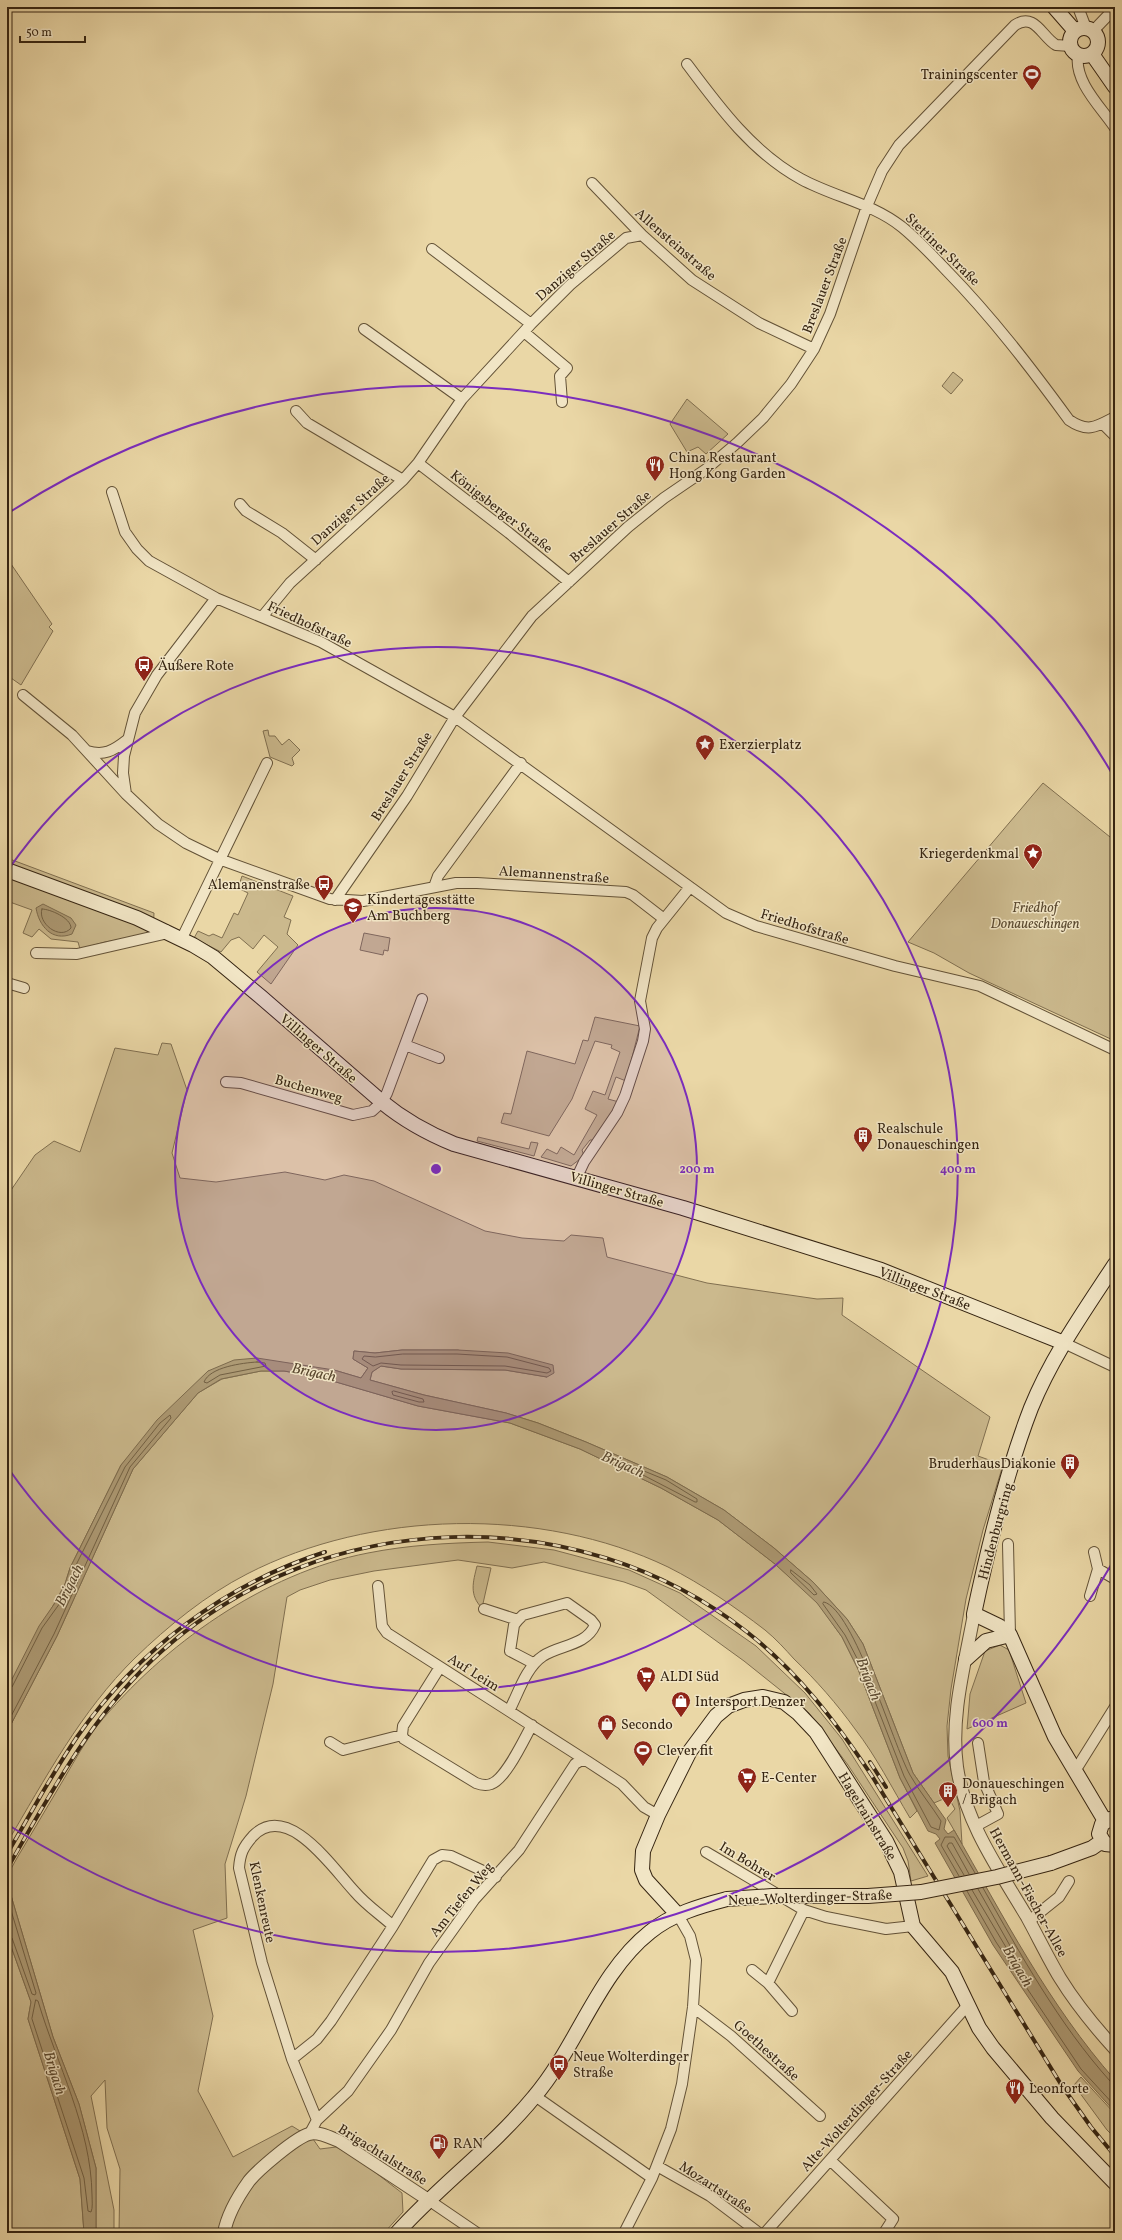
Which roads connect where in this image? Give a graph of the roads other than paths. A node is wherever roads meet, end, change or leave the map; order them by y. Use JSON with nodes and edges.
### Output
{"nodes":[{"id":1,"x":1054,"y":7,"type":"edge"},
{"id":2,"x":1078,"y":7,"type":"edge"},
{"id":3,"x":1115,"y":8,"type":"edge"},
{"id":4,"x":1085,"y":30,"type":"junction"},
{"id":5,"x":1080,"y":52,"type":"junction"},
{"id":6,"x":688,"y":64,"type":"dead end"},
{"id":7,"x":1115,"y":87,"type":"edge"},
{"id":8,"x":1115,"y":128,"type":"edge"},
{"id":9,"x":592,"y":183,"type":"dead end"},
{"id":10,"x":867,"y":206,"type":"junction"},
{"id":11,"x":642,"y":236,"type":"junction"},
{"id":12,"x":432,"y":249,"type":"dead end"},
{"id":13,"x":531,"y":324,"type":"junction"},
{"id":14,"x":364,"y":329,"type":"dead end"},
{"id":15,"x":524,"y":332,"type":"junction"},
{"id":16,"x":814,"y":349,"type":"junction"},
{"id":17,"x":462,"y":399,"type":"junction"},
{"id":18,"x":562,"y":402,"type":"dead end"},
{"id":19,"x":296,"y":411,"type":"dead end"},
{"id":20,"x":1115,"y":417,"type":"edge"},
{"id":21,"x":1103,"y":424,"type":"junction"},
{"id":22,"x":1115,"y":436,"type":"edge"},
{"id":23,"x":418,"y":463,"type":"junction"},
{"id":24,"x":402,"y":480,"type":"junction"},
{"id":25,"x":112,"y":492,"type":"dead end"},
{"id":26,"x":240,"y":504,"type":"dead end"},
{"id":27,"x":316,"y":560,"type":"junction"},
{"id":28,"x":569,"y":582,"type":"junction"},
{"id":29,"x":216,"y":598,"type":"junction"},
{"id":30,"x":262,"y":617,"type":"junction"},
{"id":31,"x":23,"y":695,"type":"dead end"},
{"id":32,"x":455,"y":717,"type":"junction"},
{"id":33,"x":126,"y":740,"type":"junction"},
{"id":34,"x":87,"y":751,"type":"junction"},
{"id":35,"x":266,"y":763,"type":"dead end"},
{"id":36,"x":521,"y":763,"type":"junction"},
{"id":37,"x":126,"y":794,"type":"junction"},
{"id":38,"x":219,"y":859,"type":"junction"},
{"id":39,"x":7,"y":870,"type":"edge"},
{"id":40,"x":434,"y":887,"type":"junction"},
{"id":41,"x":690,"y":887,"type":"junction"},
{"id":42,"x":335,"y":900,"type":"junction"},
{"id":43,"x":664,"y":919,"type":"junction"},
{"id":44,"x":166,"y":930,"type":"junction"},
{"id":45,"x":182,"y":938,"type":"junction"},
{"id":46,"x":36,"y":953,"type":"dead end"},
{"id":47,"x":7,"y":983,"type":"edge"},
{"id":48,"x":24,"y":988,"type":"dead end"},
{"id":49,"x":422,"y":999,"type":"dead end"},
{"id":50,"x":405,"y":1045,"type":"junction"},
{"id":51,"x":1115,"y":1050,"type":"edge"},
{"id":52,"x":439,"y":1058,"type":"dead end"},
{"id":53,"x":226,"y":1082,"type":"dead end"},
{"id":54,"x":382,"y":1102,"type":"junction"},
{"id":55,"x":577,"y":1177,"type":"junction"},
{"id":56,"x":1115,"y":1264,"type":"edge"},
{"id":57,"x":1064,"y":1343,"type":"junction"},
{"id":58,"x":1115,"y":1367,"type":"edge"},
{"id":59,"x":1008,"y":1544,"type":"dead end"},
{"id":60,"x":1094,"y":1552,"type":"dead end"},
{"id":61,"x":1098,"y":1569,"type":"junction"},
{"id":62,"x":1115,"y":1579,"type":"edge"},
{"id":63,"x":378,"y":1586,"type":"dead end"},
{"id":64,"x":1090,"y":1596,"type":"dead end"},
{"id":65,"x":484,"y":1609,"type":"dead end"},
{"id":66,"x":974,"y":1614,"type":"junction"},
{"id":67,"x":518,"y":1620,"type":"junction"},
{"id":68,"x":1010,"y":1634,"type":"junction"},
{"id":69,"x":966,"y":1659,"type":"junction"},
{"id":70,"x":534,"y":1663,"type":"junction"},
{"id":71,"x":440,"y":1667,"type":"junction"},
{"id":72,"x":1115,"y":1707,"type":"edge"},
{"id":73,"x":509,"y":1711,"type":"junction"},
{"id":74,"x":532,"y":1725,"type":"junction"},
{"id":75,"x":402,"y":1735,"type":"junction"},
{"id":76,"x":330,"y":1742,"type":"dead end"},
{"id":77,"x":978,"y":1743,"type":"dead end"},
{"id":78,"x":588,"y":1761,"type":"junction"},
{"id":79,"x":1075,"y":1771,"type":"junction"},
{"id":80,"x":658,"y":1815,"type":"junction"},
{"id":81,"x":1110,"y":1820,"type":"edge"},
{"id":82,"x":976,"y":1826,"type":"junction"},
{"id":83,"x":1109,"y":1843,"type":"edge"},
{"id":84,"x":706,"y":1852,"type":"dead end"},
{"id":85,"x":496,"y":1877,"type":"junction"},
{"id":86,"x":1069,"y":1881,"type":"dead end"},
{"id":87,"x":804,"y":1910,"type":"junction"},
{"id":88,"x":678,"y":1915,"type":"junction"},
{"id":89,"x":1029,"y":1921,"type":"junction"},
{"id":90,"x":393,"y":1926,"type":"junction"},
{"id":91,"x":913,"y":1926,"type":"junction"},
{"id":92,"x":752,"y":1970,"type":"dead end"},
{"id":93,"x":768,"y":1983,"type":"junction"},
{"id":94,"x":967,"y":2006,"type":"junction"},
{"id":95,"x":693,"y":2007,"type":"junction"},
{"id":96,"x":792,"y":2011,"type":"dead end"},
{"id":97,"x":1115,"y":2049,"type":"edge"},
{"id":98,"x":292,"y":2059,"type":"junction"},
{"id":99,"x":535,"y":2096,"type":"junction"},
{"id":100,"x":820,"y":2116,"type":"dead end"},
{"id":101,"x":317,"y":2120,"type":"junction"},
{"id":102,"x":310,"y":2133,"type":"junction"},
{"id":103,"x":830,"y":2160,"type":"junction"},
{"id":104,"x":656,"y":2166,"type":"junction"},
{"id":105,"x":652,"y":2178,"type":"junction"},
{"id":106,"x":1115,"y":2183,"type":"edge"},
{"id":107,"x":430,"y":2201,"type":"junction"},
{"id":108,"x":766,"y":2232,"type":"edge"},
{"id":109,"x":224,"y":2233,"type":"edge"},
{"id":110,"x":397,"y":2233,"type":"edge"},
{"id":111,"x":477,"y":2233,"type":"edge"},
{"id":112,"x":624,"y":2233,"type":"edge"},
{"id":113,"x":884,"y":2233,"type":"edge"}],
"edges":[{"from":1,"to":4,"type":"main road"},
{"from":2,"to":4,"type":"street"},
{"from":3,"to":4,"type":"street"},
{"from":4,"to":5,"type":"main road"},
{"from":4,"to":5,"type":"main road"},
{"from":5,"to":7,"type":"main road"},
{"from":5,"to":8,"type":"street"},
{"from":5,"to":10,"type":"street","name":"Breslauer Straße"},
{"from":6,"to":10,"type":"street","name":"Stettiner Straße"},
{"from":9,"to":11,"type":"street","name":"Allensteinstraße"},
{"from":10,"to":16,"type":"street","name":"Breslauer Straße"},
{"from":10,"to":21,"type":"street","name":"Stettiner Straße"},
{"from":11,"to":13,"type":"street","name":"Danziger Straße"},
{"from":11,"to":16,"type":"street","name":"Allensteinstraße"},
{"from":12,"to":13,"type":"street"},
{"from":13,"to":15,"type":"street","name":"Danziger Straße"},
{"from":14,"to":17,"type":"street"},
{"from":15,"to":17,"type":"street","name":"Danziger Straße"},
{"from":15,"to":18,"type":"street"},
{"from":16,"to":28,"type":"street","name":"Breslauer Straße"},
{"from":17,"to":23,"type":"street","name":"Danziger Straße"},
{"from":19,"to":24,"type":"street","name":"Danziger Straße"},
{"from":20,"to":21,"type":"street","name":"Stettiner Straße"},
{"from":21,"to":22,"type":"street"},
{"from":23,"to":24,"type":"street","name":"Danziger Straße"},
{"from":23,"to":28,"type":"street","name":"Königsberger Straße"},
{"from":24,"to":27,"type":"street","name":"Danziger Straße"},
{"from":25,"to":29,"type":"street","name":"Friedhofstraße"},
{"from":26,"to":27,"type":"street","name":"Danziger Straße"},
{"from":27,"to":30,"type":"street","name":"Danziger Straße"},
{"from":28,"to":32,"type":"street","name":"Breslauer Straße"},
{"from":29,"to":30,"type":"street","name":"Friedhofstraße"},
{"from":29,"to":33,"type":"street"},
{"from":30,"to":32,"type":"street","name":"Friedhofstraße"},
{"from":31,"to":34,"type":"street","name":"Alemannenstraße"},
{"from":32,"to":36,"type":"street","name":"Friedhofstraße"},
{"from":32,"to":42,"type":"street","name":"Breslauer Straße"},
{"from":33,"to":34,"type":"street"},
{"from":33,"to":37,"type":"street"},
{"from":34,"to":37,"type":"street","name":"Alemannenstraße"},
{"from":35,"to":38,"type":"street"},
{"from":36,"to":40,"type":"street"},
{"from":36,"to":41,"type":"street","name":"Friedhofstraße"},
{"from":37,"to":38,"type":"street","name":"Alemannenstraße"},
{"from":38,"to":42,"type":"street","name":"Alemannenstraße"},
{"from":38,"to":45,"type":"street"},
{"from":39,"to":44,"type":"main road","name":"Villinger Straße"},
{"from":40,"to":42,"type":"street","name":"Alemannenstraße"},
{"from":40,"to":43,"type":"street","name":"Alemannenstraße"},
{"from":41,"to":43,"type":"street"},
{"from":41,"to":51,"type":"street","name":"Friedhofstraße"},
{"from":43,"to":55,"type":"street"},
{"from":44,"to":45,"type":"main road","name":"Villinger Straße"},
{"from":44,"to":46,"type":"street"},
{"from":45,"to":54,"type":"main road","name":"Villinger Straße"},
{"from":47,"to":48,"type":"street"},
{"from":49,"to":50,"type":"street"},
{"from":50,"to":52,"type":"street"},
{"from":50,"to":54,"type":"street"},
{"from":53,"to":54,"type":"street","name":"Buchenweg"},
{"from":54,"to":55,"type":"main road","name":"Villinger Straße"},
{"from":55,"to":57,"type":"main road","name":"Villinger Straße"},
{"from":56,"to":57,"type":"main road","name":"Hindenburgring"},
{"from":57,"to":58,"type":"street","name":"Villinger Straße"},
{"from":57,"to":66,"type":"main road","name":"Hindenburgring"},
{"from":59,"to":68,"type":"street","name":"Hindenburgring"},
{"from":60,"to":61,"type":"street"},
{"from":61,"to":62,"type":"street"},
{"from":61,"to":64,"type":"street"},
{"from":63,"to":71,"type":"street","name":"Auf Leim"},
{"from":65,"to":67,"type":"street"},
{"from":66,"to":68,"type":"main road"},
{"from":66,"to":69,"type":"street","name":"Hermann-Fischer-Allee"},
{"from":67,"to":70,"type":"street"},
{"from":67,"to":70,"type":"street"},
{"from":68,"to":69,"type":"main road"},
{"from":68,"to":79,"type":"main road","name":"Hindenburgring"},
{"from":69,"to":82,"type":"street","name":"Hermann-Fischer-Allee"},
{"from":70,"to":73,"type":"street"},
{"from":71,"to":73,"type":"street","name":"Auf Leim"},
{"from":71,"to":75,"type":"street"},
{"from":72,"to":79,"type":"street"},
{"from":73,"to":74,"type":"street","name":"Auf Leim"},
{"from":74,"to":75,"type":"street"},
{"from":74,"to":78,"type":"street","name":"Auf Leim"},
{"from":75,"to":76,"type":"street"},
{"from":77,"to":82,"type":"street"},
{"from":78,"to":80,"type":"street"},
{"from":78,"to":85,"type":"street","name":"Am Tiefen Weg"},
{"from":79,"to":81,"type":"main road","name":"Hindenburgring"},
{"from":80,"to":88,"type":"main road","name":"Hagelrainstraße"},
{"from":80,"to":91,"type":"main road","name":"Hagelrainstraße"},
{"from":81,"to":83,"type":"main road"},
{"from":82,"to":89,"type":"street","name":"Hermann-Fischer-Allee"},
{"from":83,"to":88,"type":"main road","name":"Neue-Wolterdinger-Straße","bridge":true},
{"from":84,"to":87,"type":"street","name":"Im Bohrer"},
{"from":85,"to":90,"type":"street"},
{"from":85,"to":101,"type":"street","name":"Am Tiefen Weg"},
{"from":86,"to":89,"type":"street"},
{"from":87,"to":91,"type":"street","name":"Im Bohrer"},
{"from":87,"to":93,"type":"street"},
{"from":88,"to":95,"type":"street"},
{"from":88,"to":99,"type":"main road","name":"Neue-Wolterdinger-Straße"},
{"from":89,"to":97,"type":"street","name":"Hermann-Fischer-Allee"},
{"from":90,"to":98,"type":"street"},
{"from":90,"to":98,"type":"street","name":"Klenkenreute"},
{"from":91,"to":94,"type":"main road","name":"Hagelrainstraße"},
{"from":92,"to":93,"type":"street"},
{"from":93,"to":96,"type":"street"},
{"from":94,"to":103,"type":"street","name":"Alte-Wolterdinger-Straße"},
{"from":94,"to":106,"type":"main road","name":"Hagelrainstraße"},
{"from":95,"to":100,"type":"street","name":"Goethestraße"},
{"from":95,"to":104,"type":"street"},
{"from":98,"to":101,"type":"street","name":"Klenkenreute"},
{"from":99,"to":105,"type":"street"},
{"from":99,"to":107,"type":"main road","name":"Neue-Wolterdinger-Straße"},
{"from":101,"to":102,"type":"street","name":"Am Tiefen Weg"},
{"from":102,"to":107,"type":"street","name":"Brigachtalstraße"},
{"from":102,"to":109,"type":"street"},
{"from":103,"to":108,"type":"street","name":"Alte-Wolterdinger-Straße"},
{"from":103,"to":113,"type":"street"},
{"from":104,"to":105,"type":"street"},
{"from":104,"to":108,"type":"street","name":"Mozartstraße"},
{"from":105,"to":112,"type":"street"},
{"from":107,"to":110,"type":"main road","name":"Neue-Wolterdinger-Straße"},
{"from":107,"to":111,"type":"street"}]}
